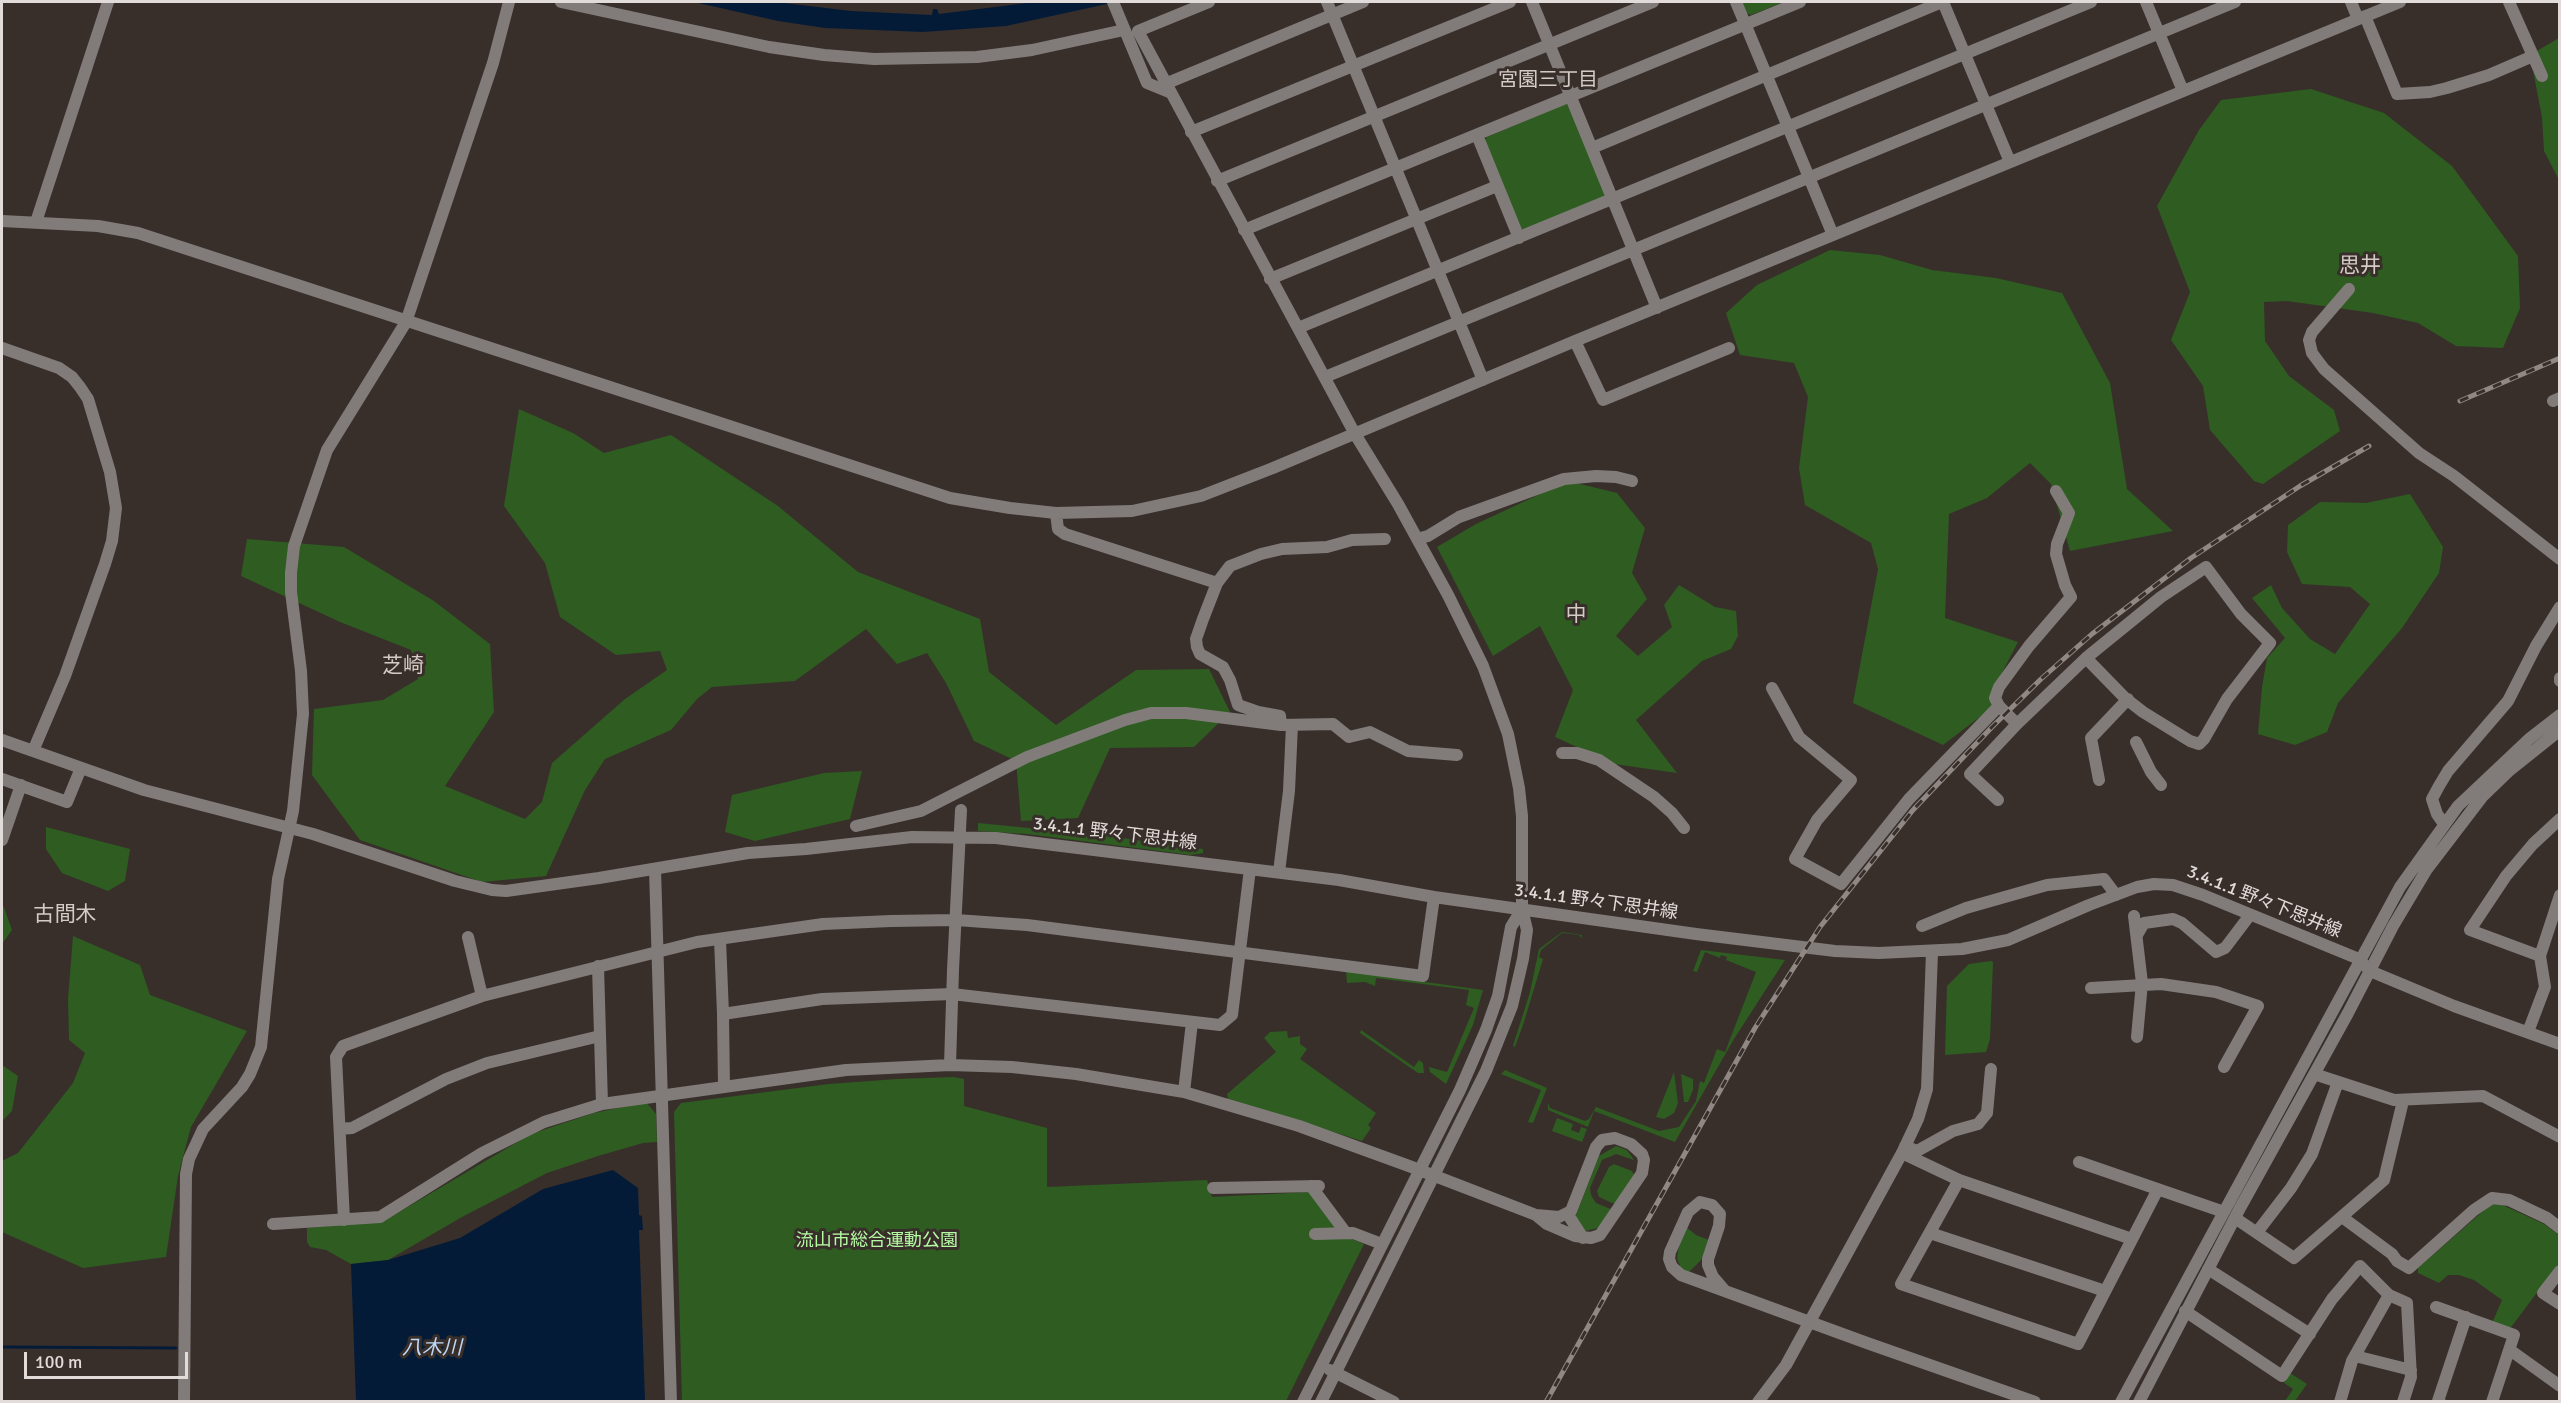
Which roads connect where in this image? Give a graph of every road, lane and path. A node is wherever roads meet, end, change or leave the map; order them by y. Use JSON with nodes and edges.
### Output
{"nodes":[{"id":1,"x":108,"y":2,"type":"edge"},
{"id":2,"x":509,"y":2,"type":"edge"},
{"id":3,"x":561,"y":2,"type":"edge"},
{"id":4,"x":1113,"y":2,"type":"edge"},
{"id":5,"x":1209,"y":2,"type":"edge"},
{"id":6,"x":1327,"y":2,"type":"edge"},
{"id":7,"x":1363,"y":2,"type":"edge"},
{"id":8,"x":1510,"y":2,"type":"edge"},
{"id":9,"x":1532,"y":2,"type":"edge"},
{"id":10,"x":1653,"y":2,"type":"edge"},
{"id":11,"x":1736,"y":2,"type":"edge"},
{"id":12,"x":1800,"y":2,"type":"edge"},
{"id":13,"x":1943,"y":2,"type":"edge"},
{"id":14,"x":2091,"y":2,"type":"edge"},
{"id":15,"x":2146,"y":2,"type":"edge"},
{"id":16,"x":2235,"y":2,"type":"edge"},
{"id":17,"x":2350,"y":2,"type":"edge"},
{"id":18,"x":2400,"y":2,"type":"edge"},
{"id":19,"x":2509,"y":2,"type":"edge"},
{"id":20,"x":1332,"y":14,"type":"junction"},
{"id":21,"x":2362,"y":17,"type":"junction"},
{"id":22,"x":1746,"y":24,"type":"junction"},
{"id":23,"x":1122,"y":25,"type":"junction"},
{"id":24,"x":2159,"y":33,"type":"junction"},
{"id":25,"x":1550,"y":44,"type":"junction"},
{"id":26,"x":1964,"y":53,"type":"junction"},
{"id":27,"x":2533,"y":56,"type":"junction"},
{"id":28,"x":1353,"y":65,"type":"junction"},
{"id":29,"x":1768,"y":75,"type":"junction"},
{"id":30,"x":2542,"y":76,"type":"dead end"},
{"id":31,"x":1167,"y":88,"type":"junction"},
{"id":32,"x":2183,"y":91,"type":"junction"},
{"id":33,"x":1571,"y":96,"type":"junction"},
{"id":34,"x":1986,"y":104,"type":"junction"},
{"id":35,"x":1375,"y":117,"type":"junction"},
{"id":36,"x":1789,"y":127,"type":"junction"},
{"id":37,"x":1191,"y":132,"type":"junction"},
{"id":38,"x":1477,"y":135,"type":"junction"},
{"id":39,"x":1592,"y":148,"type":"junction"},
{"id":40,"x":2010,"y":162,"type":"junction"},
{"id":41,"x":1395,"y":168,"type":"junction"},
{"id":42,"x":1809,"y":178,"type":"junction"},
{"id":43,"x":1217,"y":181,"type":"junction"},
{"id":44,"x":1497,"y":186,"type":"junction"},
{"id":45,"x":1613,"y":200,"type":"junction"},
{"id":46,"x":1416,"y":220,"type":"junction"},
{"id":47,"x":2,"y":221,"type":"edge"},
{"id":48,"x":36,"y":222,"type":"junction"},
{"id":49,"x":1244,"y":230,"type":"junction"},
{"id":50,"x":1833,"y":235,"type":"junction"},
{"id":51,"x":1519,"y":238,"type":"junction"},
{"id":52,"x":1634,"y":251,"type":"junction"},
{"id":53,"x":1437,"y":271,"type":"junction"},
{"id":54,"x":1270,"y":279,"type":"junction"},
{"id":55,"x":2349,"y":289,"type":"dead end"},
{"id":56,"x":1657,"y":308,"type":"junction"},
{"id":57,"x":1459,"y":321,"type":"junction"},
{"id":58,"x":406,"y":322,"type":"junction"},
{"id":59,"x":1298,"y":328,"type":"junction"},
{"id":60,"x":1575,"y":341,"type":"junction"},
{"id":61,"x":2,"y":348,"type":"edge"},
{"id":62,"x":1729,"y":348,"type":"dead end"},
{"id":63,"x":1325,"y":377,"type":"junction"},
{"id":64,"x":1483,"y":380,"type":"junction"},
{"id":65,"x":1355,"y":434,"type":"junction"},
{"id":66,"x":1632,"y":481,"type":"dead end"},
{"id":67,"x":2056,"y":491,"type":"dead end"},
{"id":68,"x":1056,"y":513,"type":"junction"},
{"id":69,"x":1385,"y":539,"type":"dead end"},
{"id":70,"x":1417,"y":539,"type":"junction"},
{"id":71,"x":2559,"y":559,"type":"edge"},
{"id":72,"x":1217,"y":583,"type":"junction"},
{"id":73,"x":2559,"y":608,"type":"edge"},
{"id":74,"x":2086,"y":658,"type":"junction"},
{"id":75,"x":1772,"y":688,"type":"dead end"},
{"id":76,"x":2128,"y":699,"type":"junction"},
{"id":77,"x":1999,"y":706,"type":"junction"},
{"id":78,"x":2559,"y":715,"type":"edge"},
{"id":79,"x":2017,"y":724,"type":"junction"},
{"id":80,"x":1287,"y":725,"type":"junction"},
{"id":81,"x":2559,"y":730,"type":"edge"},
{"id":82,"x":2,"y":740,"type":"edge"},
{"id":83,"x":2136,"y":742,"type":"dead end"},
{"id":84,"x":33,"y":751,"type":"junction"},
{"id":85,"x":1562,"y":753,"type":"dead end"},
{"id":86,"x":1457,"y":755,"type":"dead end"},
{"id":87,"x":81,"y":768,"type":"junction"},
{"id":88,"x":2,"y":779,"type":"edge"},
{"id":89,"x":2099,"y":780,"type":"dead end"},
{"id":90,"x":21,"y":785,"type":"junction"},
{"id":91,"x":2162,"y":785,"type":"dead end"},
{"id":92,"x":1998,"y":800,"type":"dead end"},
{"id":93,"x":961,"y":810,"type":"dead end"},
{"id":94,"x":2559,"y":820,"type":"edge"},
{"id":95,"x":2444,"y":824,"type":"junction"},
{"id":96,"x":856,"y":826,"type":"dead end"},
{"id":97,"x":291,"y":828,"type":"junction"},
{"id":98,"x":1684,"y":828,"type":"dead end"},
{"id":99,"x":960,"y":837,"type":"junction"},
{"id":100,"x":2,"y":840,"type":"edge"},
{"id":101,"x":655,"y":868,"type":"junction"},
{"id":102,"x":1250,"y":869,"type":"junction"},
{"id":103,"x":1279,"y":872,"type":"junction"},
{"id":104,"x":2116,"y":895,"type":"junction"},
{"id":105,"x":2559,"y":895,"type":"edge"},
{"id":106,"x":1434,"y":897,"type":"junction"},
{"id":107,"x":1522,"y":909,"type":"junction"},
{"id":108,"x":2250,"y":915,"type":"junction"},
{"id":109,"x":2134,"y":916,"type":"dead end"},
{"id":110,"x":956,"y":920,"type":"junction"},
{"id":111,"x":1922,"y":926,"type":"dead end"},
{"id":112,"x":2137,"y":934,"type":"junction"},
{"id":113,"x":468,"y":937,"type":"dead end"},
{"id":114,"x":720,"y":939,"type":"junction"},
{"id":115,"x":657,"y":952,"type":"junction"},
{"id":116,"x":1932,"y":952,"type":"junction"},
{"id":117,"x":1240,"y":953,"type":"junction"},
{"id":118,"x":2540,"y":956,"type":"junction"},
{"id":119,"x":2359,"y":959,"type":"junction"},
{"id":120,"x":598,"y":966,"type":"junction"},
{"id":121,"x":2370,"y":971,"type":"junction"},
{"id":122,"x":2142,"y":983,"type":"junction"},
{"id":123,"x":2091,"y":988,"type":"dead end"},
{"id":124,"x":952,"y":994,"type":"junction"},
{"id":125,"x":482,"y":996,"type":"junction"},
{"id":126,"x":723,"y":1014,"type":"junction"},
{"id":127,"x":1192,"y":1022,"type":"junction"},
{"id":128,"x":2528,"y":1032,"type":"junction"},
{"id":129,"x":600,"y":1036,"type":"junction"},
{"id":130,"x":2137,"y":1037,"type":"dead end"},
{"id":131,"x":2559,"y":1044,"type":"edge"},
{"id":132,"x":950,"y":1065,"type":"junction"},
{"id":133,"x":2224,"y":1067,"type":"dead end"},
{"id":134,"x":1991,"y":1069,"type":"dead end"},
{"id":135,"x":2314,"y":1074,"type":"junction"},
{"id":136,"x":2338,"y":1082,"type":"junction"},
{"id":137,"x":724,"y":1088,"type":"junction"},
{"id":138,"x":1184,"y":1092,"type":"junction"},
{"id":139,"x":661,"y":1096,"type":"junction"},
{"id":140,"x":2403,"y":1101,"type":"junction"},
{"id":141,"x":602,"y":1104,"type":"junction"},
{"id":142,"x":340,"y":1129,"type":"junction"},
{"id":143,"x":2559,"y":1137,"type":"edge"},
{"id":144,"x":1904,"y":1149,"type":"junction"},
{"id":145,"x":2079,"y":1162,"type":"dead end"},
{"id":146,"x":1419,"y":1170,"type":"junction"},
{"id":147,"x":1435,"y":1176,"type":"junction"},
{"id":148,"x":1959,"y":1180,"type":"junction"},
{"id":149,"x":1213,"y":1188,"type":"dead end"},
{"id":150,"x":2158,"y":1189,"type":"junction"},
{"id":151,"x":1567,"y":1213,"type":"junction"},
{"id":152,"x":1536,"y":1215,"type":"junction"},
{"id":153,"x":2230,"y":1215,"type":"junction"},
{"id":154,"x":2342,"y":1217,"type":"junction"},
{"id":155,"x":344,"y":1220,"type":"junction"},
{"id":156,"x":273,"y":1224,"type":"dead end"},
{"id":157,"x":2559,"y":1228,"type":"edge"},
{"id":158,"x":2258,"y":1231,"type":"junction"},
{"id":159,"x":1346,"y":1233,"type":"junction"},
{"id":160,"x":1930,"y":1233,"type":"junction"},
{"id":161,"x":1315,"y":1234,"type":"dead end"},
{"id":162,"x":1583,"y":1238,"type":"junction"},
{"id":163,"x":2132,"y":1239,"type":"junction"},
{"id":164,"x":1382,"y":1244,"type":"junction"},
{"id":165,"x":1708,"y":1259,"type":"junction"},
{"id":166,"x":2208,"y":1269,"type":"junction"},
{"id":167,"x":2559,"y":1271,"type":"edge"},
{"id":168,"x":1688,"y":1278,"type":"junction"},
{"id":169,"x":1725,"y":1291,"type":"junction"},
{"id":170,"x":2105,"y":1291,"type":"junction"},
{"id":171,"x":2389,"y":1295,"type":"junction"},
{"id":172,"x":2559,"y":1304,"type":"edge"},
{"id":173,"x":2436,"y":1307,"type":"dead end"},
{"id":174,"x":2186,"y":1311,"type":"junction"},
{"id":175,"x":2466,"y":1317,"type":"junction"},
{"id":176,"x":1809,"y":1322,"type":"junction"},
{"id":177,"x":2310,"y":1334,"type":"junction"},
{"id":178,"x":2510,"y":1350,"type":"junction"},
{"id":179,"x":2355,"y":1356,"type":"junction"},
{"id":180,"x":1321,"y":1366,"type":"junction"},
{"id":181,"x":2411,"y":1370,"type":"junction"},
{"id":182,"x":1336,"y":1373,"type":"junction"},
{"id":183,"x":2559,"y":1386,"type":"edge"},
{"id":184,"x":184,"y":1401,"type":"edge"},
{"id":185,"x":671,"y":1401,"type":"edge"},
{"id":186,"x":1304,"y":1401,"type":"edge"},
{"id":187,"x":1321,"y":1401,"type":"edge"},
{"id":188,"x":1394,"y":1401,"type":"edge"},
{"id":189,"x":1758,"y":1401,"type":"edge"},
{"id":190,"x":2035,"y":1401,"type":"edge"},
{"id":191,"x":2121,"y":1401,"type":"edge"},
{"id":192,"x":2139,"y":1401,"type":"edge"},
{"id":193,"x":2340,"y":1401,"type":"edge"},
{"id":194,"x":2403,"y":1401,"type":"edge"},
{"id":195,"x":2440,"y":1401,"type":"edge"},
{"id":196,"x":2492,"y":1401,"type":"edge"}],
"edges":[{"from":1,"to":48,"type":"street"},
{"from":2,"to":58,"type":"street"},
{"from":3,"to":23,"type":"street"},
{"from":4,"to":23,"type":"street"},
{"from":5,"to":31,"type":"street"},
{"from":6,"to":20,"type":"street"},
{"from":7,"to":20,"type":"street"},
{"from":8,"to":28,"type":"street"},
{"from":9,"to":25,"type":"street"},
{"from":10,"to":25,"type":"street"},
{"from":11,"to":22,"type":"street"},
{"from":12,"to":22,"type":"street"},
{"from":13,"to":26,"type":"street"},
{"from":13,"to":29,"type":"street"},
{"from":14,"to":26,"type":"street"},
{"from":15,"to":24,"type":"street"},
{"from":16,"to":24,"type":"street"},
{"from":17,"to":21,"type":"street"},
{"from":18,"to":21,"type":"street"},
{"from":19,"to":27,"type":"street"},
{"from":20,"to":28,"type":"street"},
{"from":20,"to":31,"type":"street"},
{"from":21,"to":27,"type":"street"},
{"from":21,"to":32,"type":"street"},
{"from":22,"to":29,"type":"street"},
{"from":22,"to":33,"type":"street"},
{"from":23,"to":31,"type":"street"},
{"from":24,"to":32,"type":"street"},
{"from":24,"to":34,"type":"street"},
{"from":25,"to":33,"type":"street"},
{"from":25,"to":35,"type":"street"},
{"from":26,"to":34,"type":"street"},
{"from":26,"to":36,"type":"street"},
{"from":27,"to":30,"type":"street"},
{"from":28,"to":35,"type":"street"},
{"from":28,"to":37,"type":"street"},
{"from":29,"to":36,"type":"street"},
{"from":29,"to":39,"type":"street"},
{"from":31,"to":37,"type":"street"},
{"from":32,"to":40,"type":"street"},
{"from":33,"to":38,"type":"street"},
{"from":33,"to":39,"type":"street"},
{"from":34,"to":40,"type":"street"},
{"from":34,"to":42,"type":"street"},
{"from":35,"to":41,"type":"street"},
{"from":35,"to":43,"type":"street"},
{"from":36,"to":42,"type":"street"},
{"from":36,"to":45,"type":"street"},
{"from":37,"to":43,"type":"street"},
{"from":38,"to":41,"type":"street"},
{"from":38,"to":44,"type":"street"},
{"from":39,"to":45,"type":"street"},
{"from":40,"to":50,"type":"street"},
{"from":41,"to":46,"type":"street"},
{"from":41,"to":49,"type":"street"},
{"from":42,"to":50,"type":"street"},
{"from":42,"to":52,"type":"street"},
{"from":43,"to":49,"type":"street"},
{"from":44,"to":46,"type":"street"},
{"from":44,"to":51,"type":"street"},
{"from":45,"to":51,"type":"street"},
{"from":45,"to":52,"type":"street"},
{"from":46,"to":53,"type":"street"},
{"from":46,"to":54,"type":"street"},
{"from":47,"to":48,"type":"street"},
{"from":48,"to":58,"type":"street"},
{"from":49,"to":54,"type":"street"},
{"from":50,"to":56,"type":"street"},
{"from":51,"to":53,"type":"street"},
{"from":52,"to":56,"type":"street"},
{"from":52,"to":57,"type":"street"},
{"from":53,"to":57,"type":"street"},
{"from":53,"to":59,"type":"street"},
{"from":54,"to":59,"type":"street"},
{"from":55,"to":71,"type":"street"},
{"from":56,"to":60,"type":"street"},
{"from":57,"to":63,"type":"street"},
{"from":57,"to":64,"type":"street"},
{"from":58,"to":68,"type":"street"},
{"from":58,"to":97,"type":"street"},
{"from":59,"to":63,"type":"street"},
{"from":60,"to":62,"type":"street"},
{"from":60,"to":64,"type":"street"},
{"from":61,"to":84,"type":"street"},
{"from":63,"to":65,"type":"street"},
{"from":64,"to":65,"type":"street"},
{"from":65,"to":68,"type":"street"},
{"from":65,"to":70,"type":"street"},
{"from":66,"to":70,"type":"street"},
{"from":67,"to":77,"type":"street"},
{"from":68,"to":72,"type":"street"},
{"from":69,"to":72,"type":"street"},
{"from":70,"to":107,"type":"street"},
{"from":72,"to":80,"type":"street"},
{"from":73,"to":95,"type":"street"},
{"from":74,"to":76,"type":"street"},
{"from":74,"to":76,"type":"street"},
{"from":74,"to":79,"type":"street"},
{"from":75,"to":77,"type":"street"},
{"from":76,"to":89,"type":"street"},
{"from":77,"to":79,"type":"street"},
{"from":78,"to":95,"type":"street"},
{"from":79,"to":92,"type":"street"},
{"from":80,"to":86,"type":"street"},
{"from":80,"to":96,"type":"street"},
{"from":80,"to":103,"type":"street"},
{"from":81,"to":121,"type":"street"},
{"from":82,"to":84,"type":"street","name":"3.4.1.1 野々下思井線"},
{"from":83,"to":91,"type":"street"},
{"from":84,"to":87,"type":"street","name":"3.4.1.1 野々下思井線"},
{"from":85,"to":98,"type":"street"},
{"from":87,"to":90,"type":"street"},
{"from":87,"to":97,"type":"street","name":"3.4.1.1 野々下思井線"},
{"from":88,"to":90,"type":"street"},
{"from":90,"to":100,"type":"street"},
{"from":93,"to":99,"type":"street"},
{"from":94,"to":118,"type":"street"},
{"from":95,"to":119,"type":"street"},
{"from":97,"to":101,"type":"street","name":"3.4.1.1 野々下思井線"},
{"from":97,"to":184,"type":"street"},
{"from":99,"to":101,"type":"street","name":"3.4.1.1 野々下思井線"},
{"from":99,"to":102,"type":"street","name":"3.4.1.1 野々下思井線"},
{"from":99,"to":110,"type":"street"},
{"from":101,"to":115,"type":"street"},
{"from":102,"to":103,"type":"street","name":"3.4.1.1 野々下思井線"},
{"from":102,"to":117,"type":"street"},
{"from":103,"to":106,"type":"street","name":"3.4.1.1 野々下思井線"},
{"from":104,"to":108,"type":"street","name":"3.4.1.1 野々下思井線"},
{"from":104,"to":111,"type":"street"},
{"from":104,"to":116,"type":"street","name":"3.4.1.1 野々下思井線"},
{"from":105,"to":118,"type":"street"},
{"from":106,"to":107,"type":"street","name":"3.4.1.1 野々下思井線"},
{"from":106,"to":117,"type":"street"},
{"from":107,"to":116,"type":"street","name":"3.4.1.1 野々下思井線"},
{"from":107,"to":146,"type":"street"},
{"from":107,"to":147,"type":"street"},
{"from":108,"to":112,"type":"street"},
{"from":108,"to":119,"type":"street","name":"3.4.1.1 野々下思井線"},
{"from":109,"to":112,"type":"street"},
{"from":110,"to":114,"type":"street"},
{"from":110,"to":117,"type":"street"},
{"from":110,"to":124,"type":"street"},
{"from":112,"to":122,"type":"street"},
{"from":113,"to":125,"type":"street"},
{"from":114,"to":115,"type":"street"},
{"from":114,"to":126,"type":"street"},
{"from":115,"to":120,"type":"street"},
{"from":115,"to":139,"type":"street"},
{"from":116,"to":144,"type":"street"},
{"from":117,"to":127,"type":"street"},
{"from":118,"to":128,"type":"street"},
{"from":119,"to":121,"type":"street"},
{"from":119,"to":153,"type":"street"},
{"from":120,"to":125,"type":"street"},
{"from":120,"to":129,"type":"street"},
{"from":121,"to":128,"type":"street"},
{"from":121,"to":135,"type":"street"},
{"from":122,"to":123,"type":"street"},
{"from":122,"to":130,"type":"street"},
{"from":122,"to":133,"type":"street"},
{"from":124,"to":126,"type":"street"},
{"from":124,"to":127,"type":"street"},
{"from":124,"to":132,"type":"street"},
{"from":125,"to":142,"type":"street"},
{"from":126,"to":137,"type":"street"},
{"from":127,"to":138,"type":"street"},
{"from":128,"to":131,"type":"street"},
{"from":129,"to":141,"type":"street"},
{"from":129,"to":142,"type":"street"},
{"from":132,"to":137,"type":"street"},
{"from":132,"to":138,"type":"street"},
{"from":134,"to":144,"type":"street"},
{"from":135,"to":136,"type":"street"},
{"from":135,"to":153,"type":"street"},
{"from":136,"to":140,"type":"street"},
{"from":136,"to":158,"type":"street"},
{"from":137,"to":139,"type":"street"},
{"from":138,"to":146,"type":"street"},
{"from":139,"to":141,"type":"street"},
{"from":139,"to":185,"type":"street"},
{"from":140,"to":143,"type":"street"},
{"from":140,"to":154,"type":"street"},
{"from":141,"to":155,"type":"street"},
{"from":142,"to":155,"type":"street"},
{"from":144,"to":148,"type":"street"},
{"from":144,"to":176,"type":"street"},
{"from":145,"to":150,"type":"street"},
{"from":146,"to":147,"type":"street"},
{"from":146,"to":164,"type":"street"},
{"from":147,"to":152,"type":"street"},
{"from":147,"to":182,"type":"street"},
{"from":148,"to":160,"type":"street"},
{"from":148,"to":163,"type":"street"},
{"from":149,"to":159,"type":"street"},
{"from":150,"to":153,"type":"street"},
{"from":150,"to":163,"type":"street"},
{"from":151,"to":152,"type":"street"},
{"from":151,"to":162,"type":"street"},
{"from":151,"to":162,"type":"street"},
{"from":152,"to":162,"type":"street"},
{"from":153,"to":158,"type":"street"},
{"from":153,"to":166,"type":"street"},
{"from":153,"to":191,"type":"street"},
{"from":154,"to":157,"type":"street"},
{"from":154,"to":158,"type":"street"},
{"from":155,"to":156,"type":"street"},
{"from":159,"to":161,"type":"street"},
{"from":159,"to":164,"type":"street"},
{"from":160,"to":170,"type":"street"},
{"from":160,"to":170,"type":"street"},
{"from":163,"to":170,"type":"street"},
{"from":164,"to":180,"type":"street"},
{"from":165,"to":168,"type":"street"},
{"from":165,"to":168,"type":"street"},
{"from":165,"to":169,"type":"street"},
{"from":166,"to":174,"type":"street"},
{"from":166,"to":177,"type":"street"},
{"from":167,"to":172,"type":"street"},
{"from":168,"to":169,"type":"street"},
{"from":169,"to":176,"type":"street"},
{"from":171,"to":177,"type":"street"},
{"from":171,"to":179,"type":"street"},
{"from":171,"to":181,"type":"street"},
{"from":173,"to":175,"type":"street"},
{"from":174,"to":177,"type":"street"},
{"from":174,"to":192,"type":"street"},
{"from":175,"to":178,"type":"street"},
{"from":175,"to":195,"type":"street"},
{"from":176,"to":189,"type":"street"},
{"from":176,"to":190,"type":"street"},
{"from":178,"to":183,"type":"street"},
{"from":178,"to":196,"type":"street"},
{"from":179,"to":181,"type":"street"},
{"from":179,"to":193,"type":"street"},
{"from":180,"to":182,"type":"street"},
{"from":180,"to":186,"type":"street"},
{"from":181,"to":194,"type":"street"},
{"from":182,"to":187,"type":"street"},
{"from":182,"to":188,"type":"street"}]}
